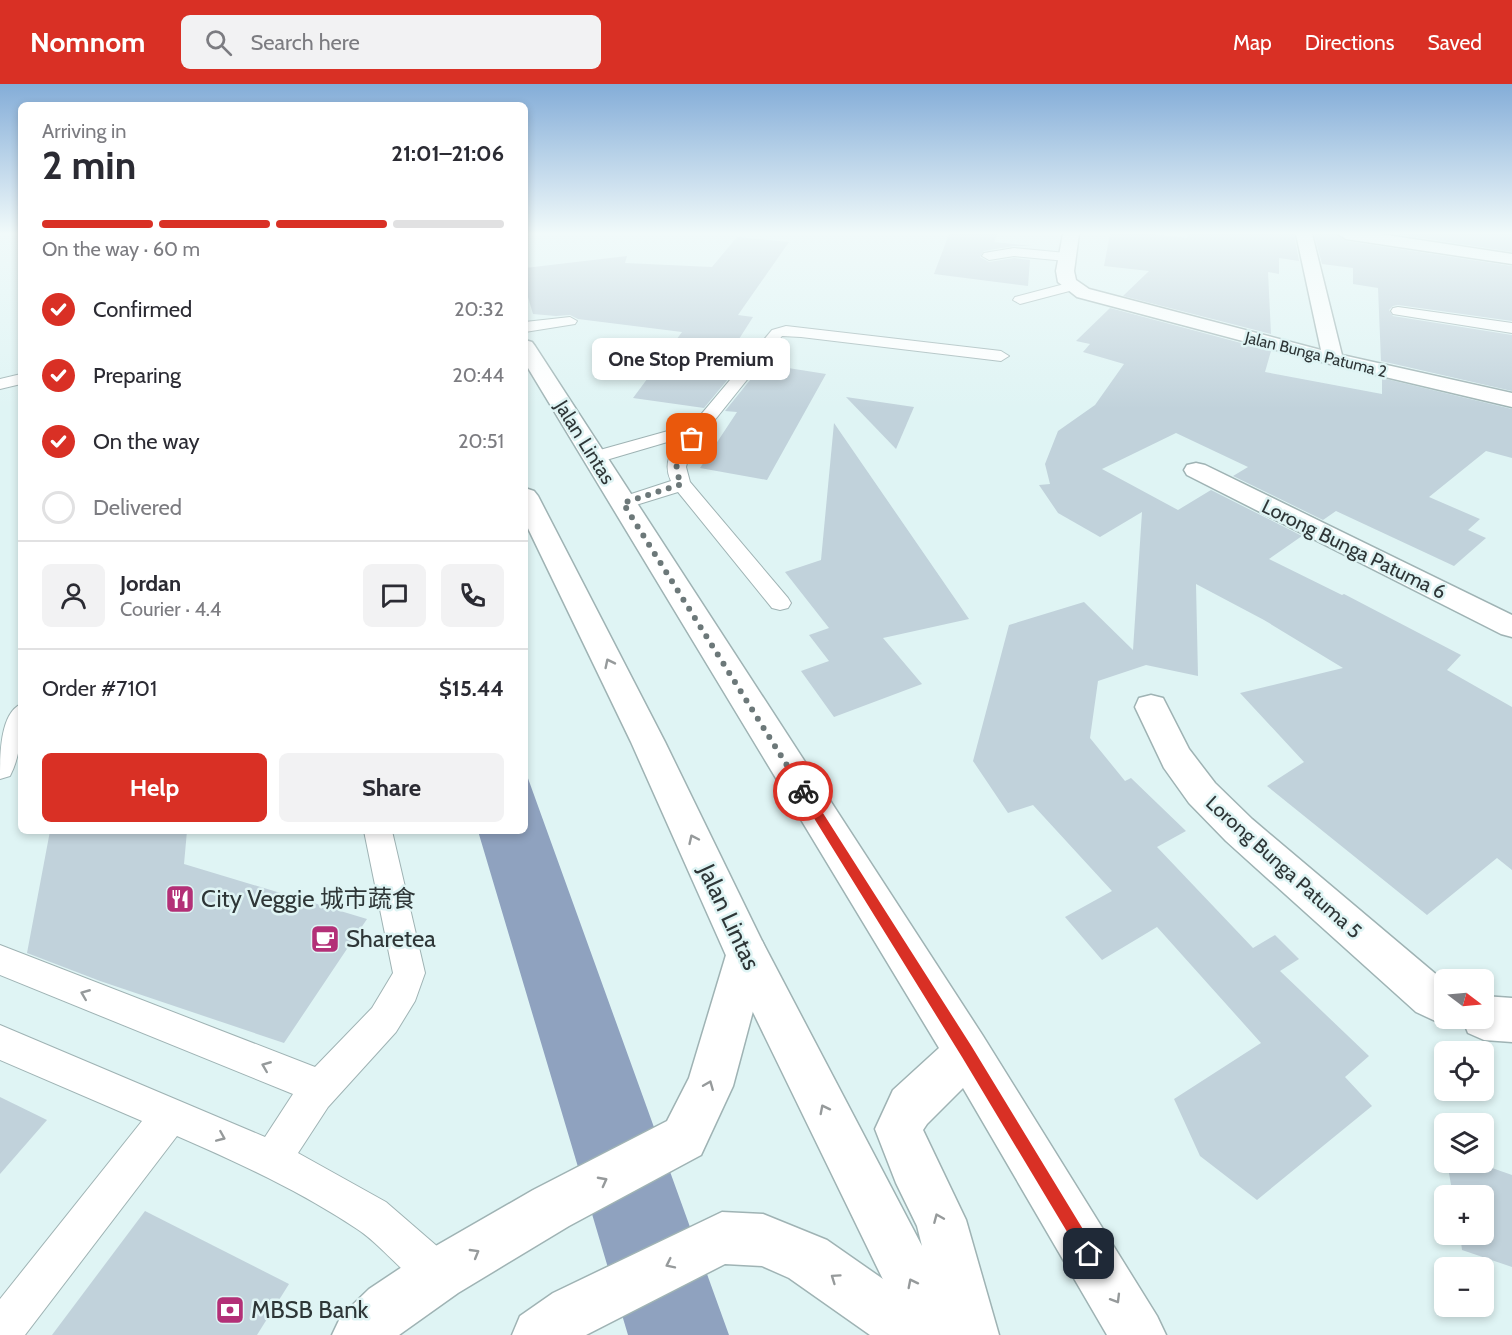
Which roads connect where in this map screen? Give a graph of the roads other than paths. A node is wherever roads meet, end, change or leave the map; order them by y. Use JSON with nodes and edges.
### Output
{"nodes":[{"id":1,"x":1048,"y":292,"type":"edge"},
{"id":2,"x":1082,"y":292,"type":"edge"},
{"id":3,"x":1318,"y":292,"type":"edge"},
{"id":4,"x":1020,"y":300,"type":"dead end"},
{"id":5,"x":1398,"y":311,"type":"dead end"},
{"id":6,"x":570,"y":321,"type":"dead end"},
{"id":7,"x":528,"y":327,"type":"edge"},
{"id":8,"x":1512,"y":328,"type":"edge"},
{"id":9,"x":528,"y":351,"type":"edge"},
{"id":10,"x":1001,"y":356,"type":"dead end"},
{"id":11,"x":1333,"y":359,"type":"junction"},
{"id":12,"x":18,"y":380,"type":"edge"},
{"id":13,"x":0,"y":384,"type":"edge"},
{"id":14,"x":1512,"y":400,"type":"edge"},
{"id":15,"x":702,"y":427,"type":"junction"},
{"id":16,"x":596,"y":457,"type":"junction"},
{"id":17,"x":1196,"y":470,"type":"dead end"},
{"id":18,"x":682,"y":484,"type":"junction"},
{"id":19,"x":528,"y":502,"type":"edge"},
{"id":20,"x":623,"y":503,"type":"junction"},
{"id":21,"x":780,"y":603,"type":"dead end"},
{"id":22,"x":1512,"y":627,"type":"edge"},
{"id":23,"x":1150,"y":707,"type":"dead end"},
{"id":24,"x":18,"y":718,"type":"edge"},
{"id":25,"x":0,"y":768,"type":"edge"},
{"id":26,"x":379,"y":834,"type":"edge"},
{"id":27,"x":747,"y":956,"type":"junction"},
{"id":28,"x":0,"y":960,"type":"edge"},
{"id":29,"x":1434,"y":999,"type":"edge"},
{"id":30,"x":1494,"y":1019,"type":"edge"},
{"id":31,"x":1512,"y":1020,"type":"edge"},
{"id":32,"x":0,"y":1042,"type":"edge"},
{"id":33,"x":967,"y":1052,"type":"junction"},
{"id":34,"x":321,"y":1087,"type":"junction"},
{"id":35,"x":170,"y":1115,"type":"junction"},
{"id":36,"x":273,"y":1159,"type":"junction"},
{"id":37,"x":439,"y":1274,"type":"junction"},
{"id":38,"x":555,"y":1323,"type":"edge"},
{"id":39,"x":0,"y":1333,"type":"edge"},
{"id":40,"x":360,"y":1335,"type":"edge"},
{"id":41,"x":917,"y":1335,"type":"edge"},
{"id":42,"x":939,"y":1335,"type":"edge"},
{"id":43,"x":971,"y":1335,"type":"edge"},
{"id":44,"x":1138,"y":1335,"type":"edge"}],
"edges":[{"from":1,"to":4,"type":"lane"},
{"from":2,"to":11,"type":"main road","name":"Jalan Bunga Patuma 2"},
{"from":3,"to":11,"type":"main road"},
{"from":5,"to":8,"type":"lane"},
{"from":6,"to":7,"type":"lane"},
{"from":9,"to":16,"type":"main road","name":"Jalan Lintas"},
{"from":10,"to":15,"type":"lane"},
{"from":11,"to":14,"type":"main road","name":"Jalan Bunga Patuma 2"},
{"from":12,"to":13,"type":"lane"},
{"from":15,"to":16,"type":"lane"},
{"from":15,"to":18,"type":"lane"},
{"from":16,"to":20,"type":"main road","name":"Jalan Lintas"},
{"from":17,"to":22,"type":"main road","name":"Lorong Bunga Patuma 6"},
{"from":18,"to":20,"type":"lane"},
{"from":18,"to":21,"type":"lane"},
{"from":27,"to":19,"type":"main road","name":"Jalan Lintas","one_way":true},
{"from":20,"to":33,"type":"main road","name":"Jalan Lintas"},
{"from":23,"to":29,"type":"main road","name":"Lorong Bunga Patuma 5"},
{"from":24,"to":25,"type":"lane"},
{"from":26,"to":34,"type":"lane"},
{"from":37,"to":27,"type":"main road","one_way":true},
{"from":42,"to":27,"type":"main road","name":"Jalan Lintas","one_way":true},
{"from":34,"to":28,"type":"lane","one_way":true},
{"from":30,"to":31,"type":"main road"},
{"from":32,"to":35,"type":"lane"},
{"from":43,"to":33,"type":"main road","one_way":true},
{"from":33,"to":44,"type":"main road","name":"Jalan Lintas","one_way":true},
{"from":34,"to":36,"type":"lane"},
{"from":35,"to":36,"type":"lane","one_way":true},
{"from":35,"to":39,"type":"lane"},
{"from":36,"to":37,"type":"lane"},
{"from":37,"to":40,"type":"main road"},
{"from":41,"to":38,"type":"main road","one_way":true}]}
